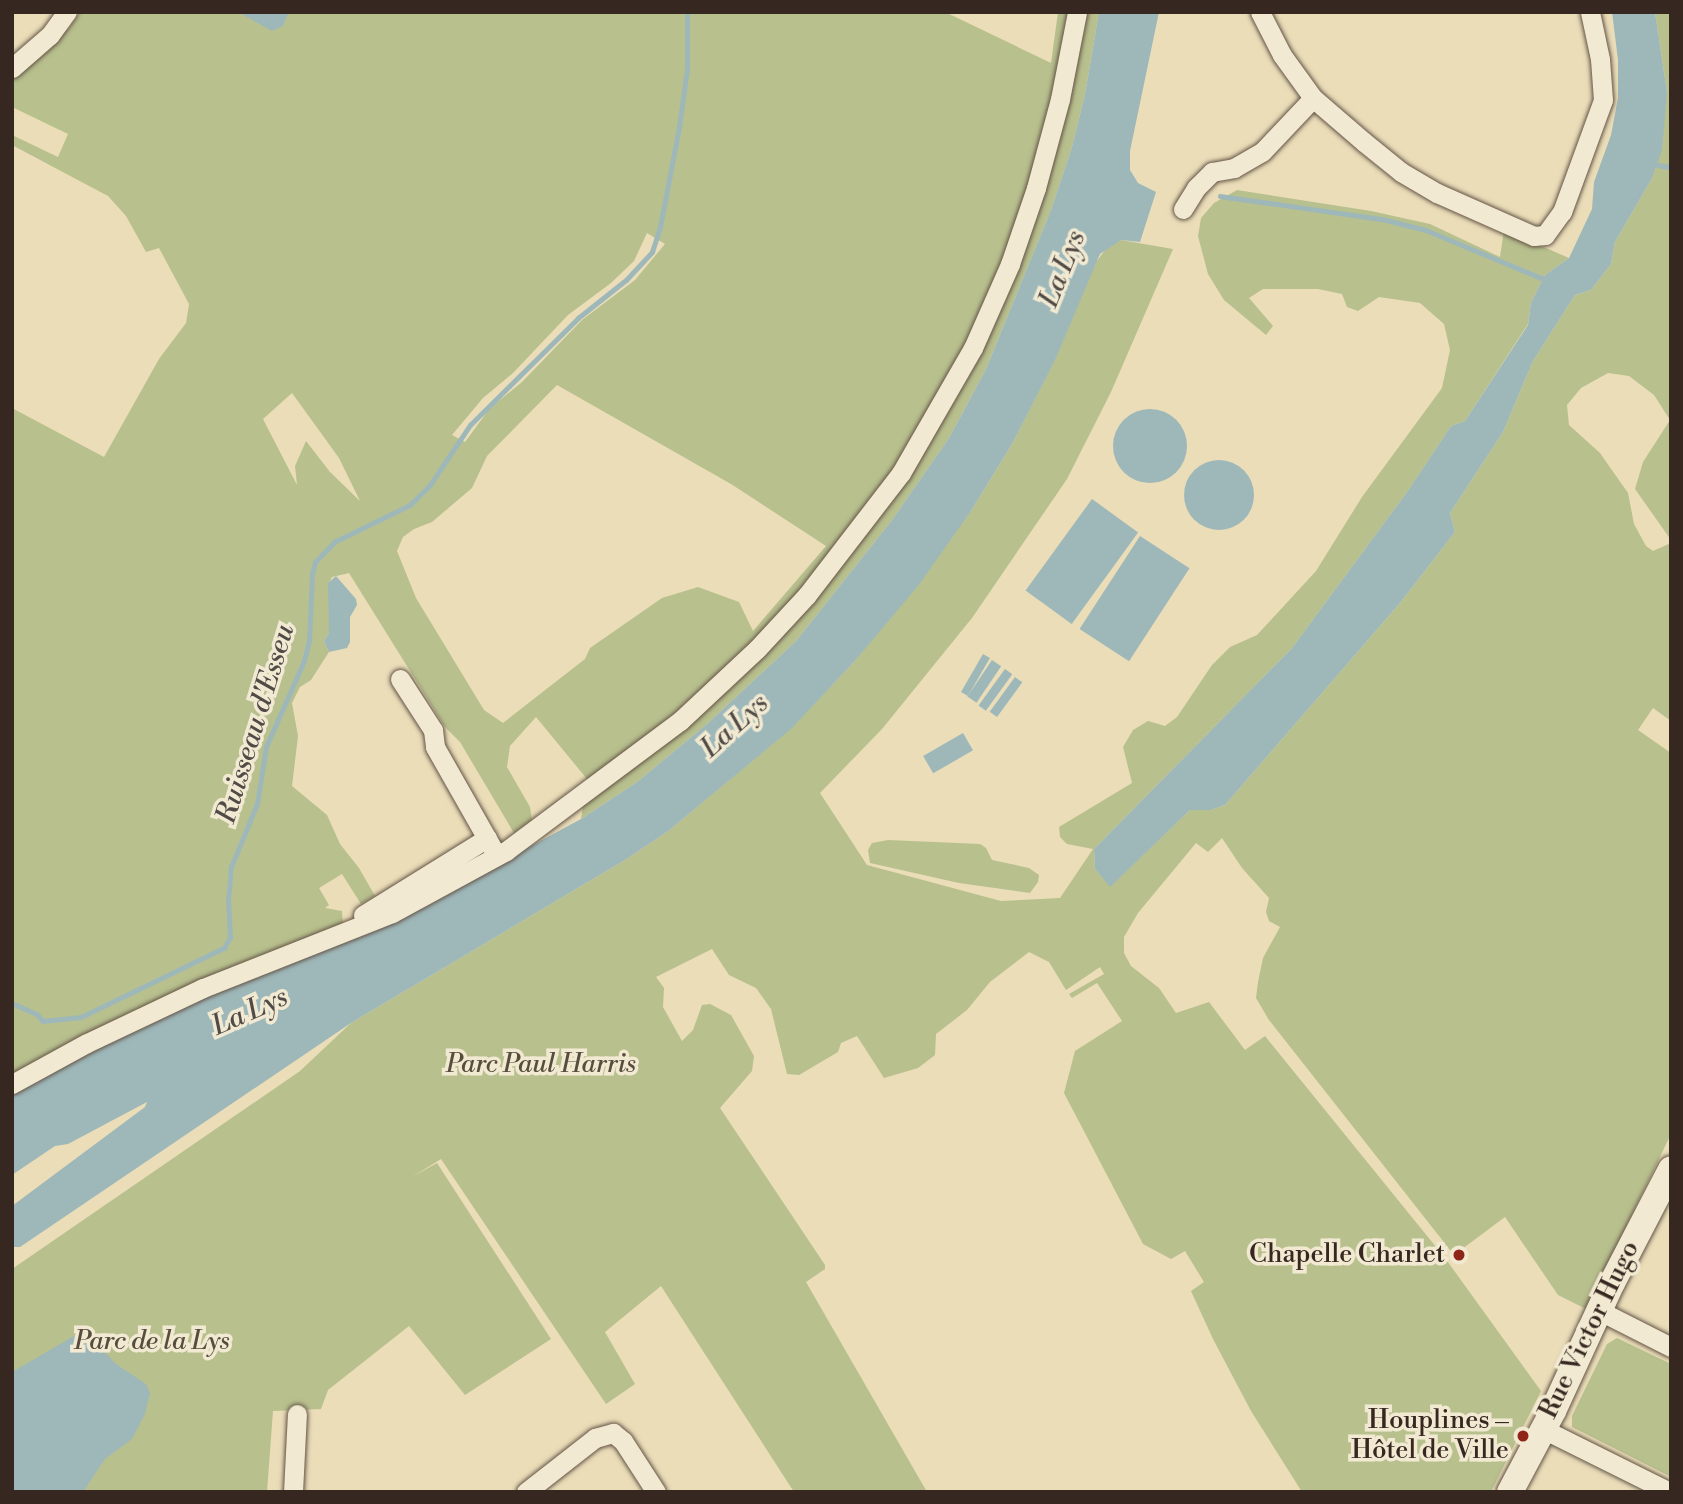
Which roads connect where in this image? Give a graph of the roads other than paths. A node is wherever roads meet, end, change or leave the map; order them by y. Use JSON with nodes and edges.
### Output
{"nodes":[{"id":1,"x":67,"y":12,"type":"edge"},
{"id":2,"x":1077,"y":12,"type":"edge"},
{"id":3,"x":1260,"y":12,"type":"edge"},
{"id":4,"x":1590,"y":12,"type":"edge"},
{"id":5,"x":12,"y":68,"type":"edge"},
{"id":6,"x":1313,"y":98,"type":"junction"},
{"id":7,"x":1183,"y":209,"type":"dead end"},
{"id":8,"x":400,"y":679,"type":"dead end"},
{"id":9,"x":487,"y":838,"type":"junction"},
{"id":10,"x":497,"y":856,"type":"junction"},
{"id":11,"x":348,"y":931,"type":"junction"},
{"id":12,"x":12,"y":1084,"type":"edge"},
{"id":13,"x":1670,"y":1170,"type":"edge"},
{"id":14,"x":1600,"y":1311,"type":"junction"},
{"id":15,"x":1671,"y":1347,"type":"edge"},
{"id":16,"x":296,"y":1414,"type":"dead end"},
{"id":17,"x":1543,"y":1429,"type":"junction"},
{"id":18,"x":1516,"y":1488,"type":"edge"},
{"id":19,"x":293,"y":1492,"type":"edge"},
{"id":20,"x":526,"y":1492,"type":"edge"},
{"id":21,"x":656,"y":1492,"type":"edge"},
{"id":22,"x":1670,"y":1492,"type":"edge"}],
"edges":[{"from":1,"to":5,"type":"street"},
{"from":2,"to":10,"type":"street"},
{"from":3,"to":6,"type":"street"},
{"from":4,"to":6,"type":"street"},
{"from":6,"to":7,"type":"street"},
{"from":8,"to":9,"type":"street"},
{"from":9,"to":10,"type":"street"},
{"from":9,"to":11,"type":"street"},
{"from":10,"to":11,"type":"street"},
{"from":11,"to":12,"type":"street"},
{"from":13,"to":14,"type":"main road","name":"Rue Victor Hugo"},
{"from":14,"to":15,"type":"street"},
{"from":14,"to":17,"type":"main road","name":"Rue Victor Hugo"},
{"from":16,"to":19,"type":"street"},
{"from":17,"to":18,"type":"main road","name":"Rue Victor Hugo"},
{"from":17,"to":22,"type":"street"},
{"from":20,"to":21,"type":"street"}]}
